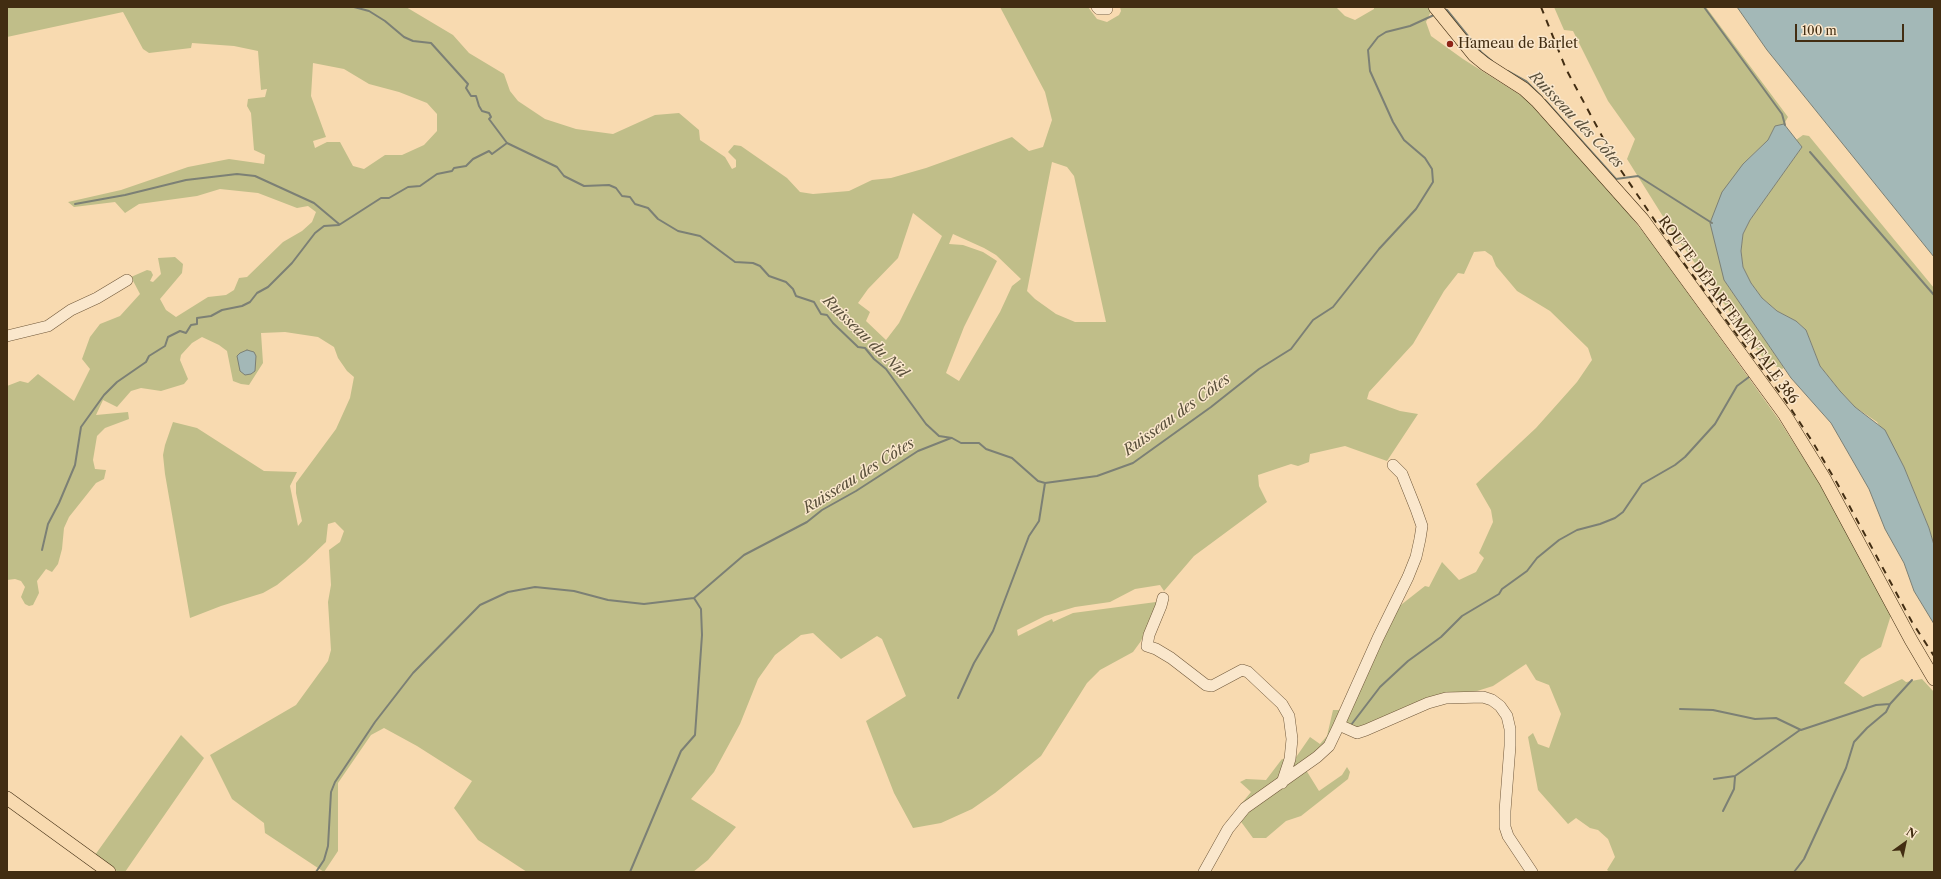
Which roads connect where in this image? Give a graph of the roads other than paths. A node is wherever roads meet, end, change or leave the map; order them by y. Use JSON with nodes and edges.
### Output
{"nodes":[{"id":1,"x":1097,"y":7,"type":"edge"},
{"id":2,"x":1107,"y":7,"type":"edge"},
{"id":3,"x":1435,"y":7,"type":"edge"},
{"id":4,"x":127,"y":280,"type":"dead end"},
{"id":5,"x":7,"y":336,"type":"edge"},
{"id":6,"x":1393,"y":464,"type":"dead end"},
{"id":7,"x":1163,"y":598,"type":"dead end"},
{"id":8,"x":1934,"y":679,"type":"edge"},
{"id":9,"x":1339,"y":725,"type":"junction"},
{"id":10,"x":1282,"y":783,"type":"junction"},
{"id":11,"x":7,"y":798,"type":"edge"},
{"id":12,"x":109,"y":872,"type":"edge"},
{"id":13,"x":1204,"y":872,"type":"edge"},
{"id":14,"x":1532,"y":872,"type":"edge"}],
"edges":[{"from":1,"to":2,"type":"street"},
{"from":3,"to":8,"type":"main road","name":"ROUTE DÉPARTEMENTALE 386"},
{"from":4,"to":5,"type":"street"},
{"from":6,"to":9,"type":"street"},
{"from":7,"to":10,"type":"street"},
{"from":9,"to":10,"type":"street"},
{"from":9,"to":14,"type":"street"},
{"from":10,"to":13,"type":"street"},
{"from":11,"to":12,"type":"main road"}]}
